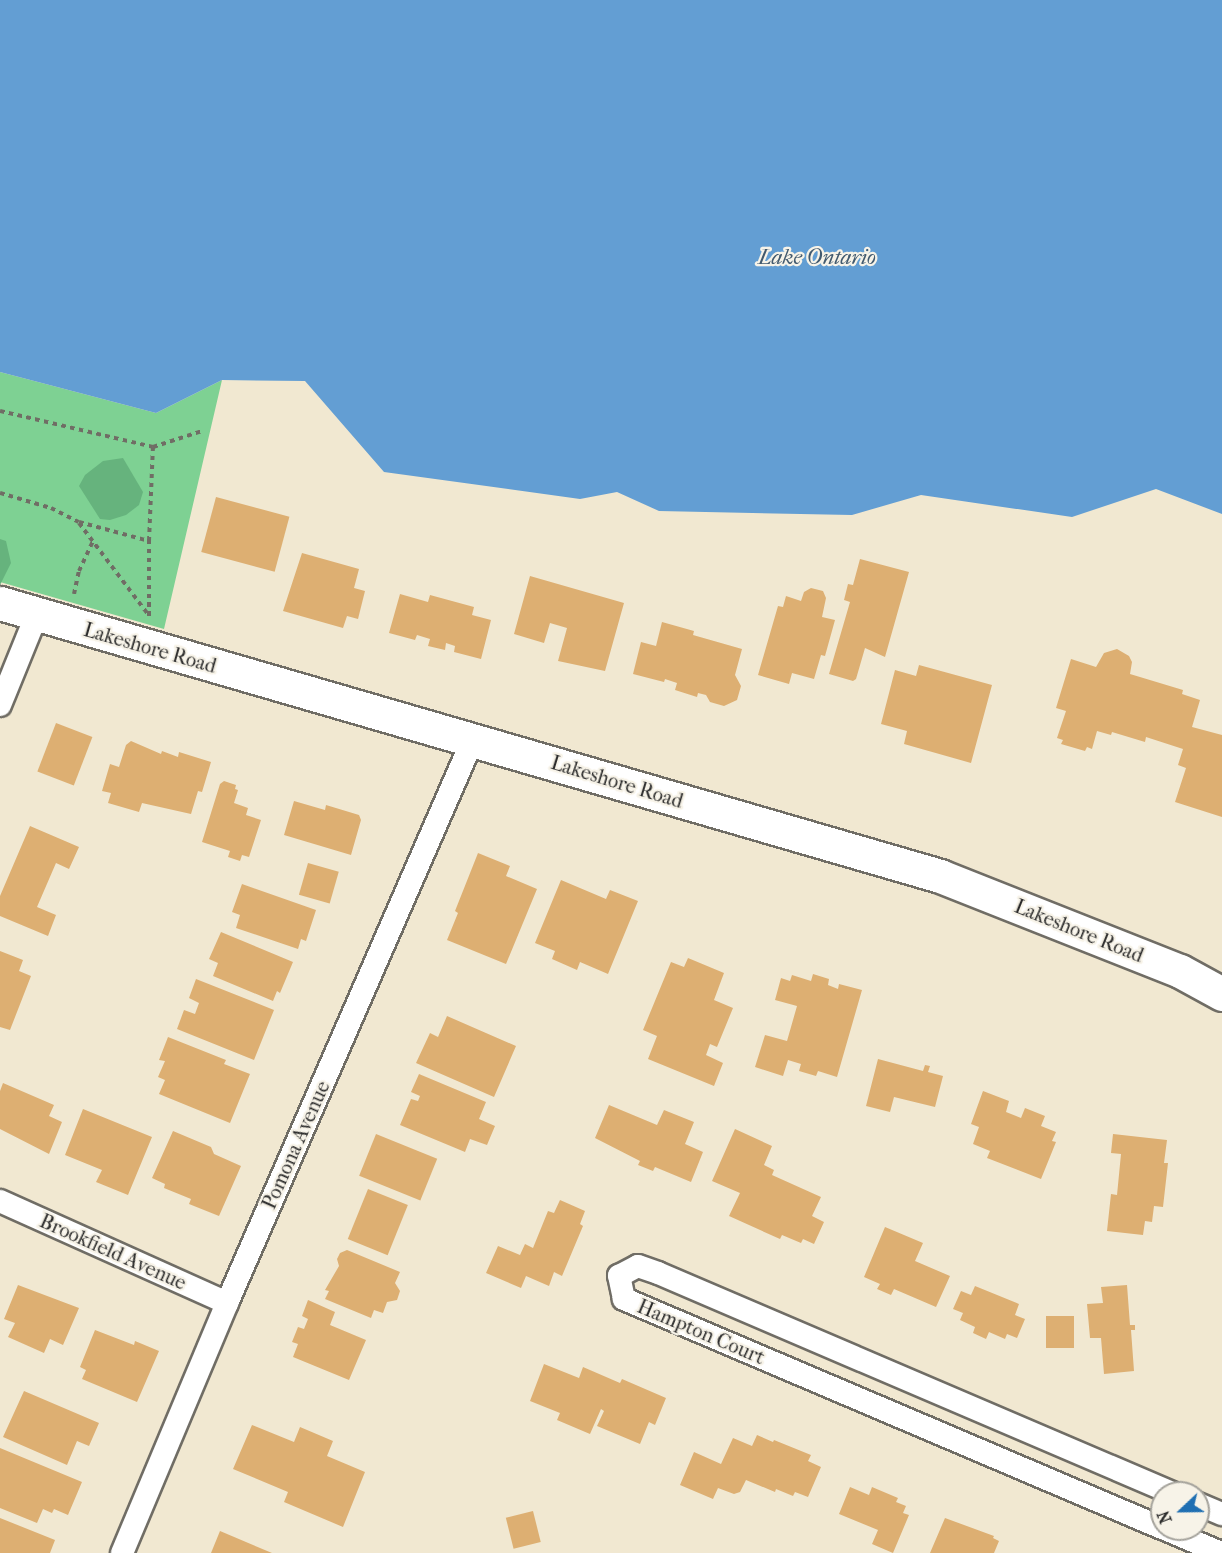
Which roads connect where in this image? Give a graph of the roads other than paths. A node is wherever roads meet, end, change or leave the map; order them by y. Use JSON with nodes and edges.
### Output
{"nodes":[{"id":1,"x":0,"y":603,"type":"edge"},
{"id":2,"x":52,"y":618,"type":"junction"},
{"id":3,"x":0,"y":705,"type":"edge"},
{"id":4,"x":473,"y":739,"type":"junction"},
{"id":5,"x":1222,"y":994,"type":"edge"},
{"id":6,"x":0,"y":1201,"type":"edge"},
{"id":7,"x":227,"y":1303,"type":"junction"},
{"id":8,"x":914,"y":1384,"type":"junction"},
{"id":9,"x":947,"y":1398,"type":"junction"},
{"id":10,"x":899,"y":1414,"type":"junction"},
{"id":11,"x":934,"y":1430,"type":"junction"},
{"id":12,"x":1150,"y":1484,"type":"edge"},
{"id":13,"x":1150,"y":1522,"type":"edge"},
{"id":14,"x":1193,"y":1541,"type":"edge"},
{"id":15,"x":122,"y":1553,"type":"edge"},
{"id":16,"x":1221,"y":1553,"type":"edge"}],
"edges":[{"from":1,"to":2,"type":"main road","name":"Lakeshore Road"},
{"from":2,"to":3,"type":"street"},
{"from":2,"to":4,"type":"main road","name":"Lakeshore Road"},
{"from":4,"to":5,"type":"main road","name":"Lakeshore Road"},
{"from":4,"to":7,"type":"street","name":"Pomona Avenue"},
{"from":6,"to":7,"type":"street","name":"Brookfield Avenue"},
{"from":7,"to":15,"type":"street","name":"Pomona Avenue"},
{"from":8,"to":9,"type":"street","name":"Hampton Court"},
{"from":8,"to":10,"type":"street"},
{"from":8,"to":10,"type":"street","name":"Hampton Court"},
{"from":9,"to":11,"type":"street"},
{"from":9,"to":12,"type":"street","name":"Hampton Court"},
{"from":10,"to":11,"type":"street","name":"Hampton Court"},
{"from":11,"to":13,"type":"street","name":"Hampton Court"},
{"from":14,"to":16,"type":"street","name":"Hampton Court"}]}
